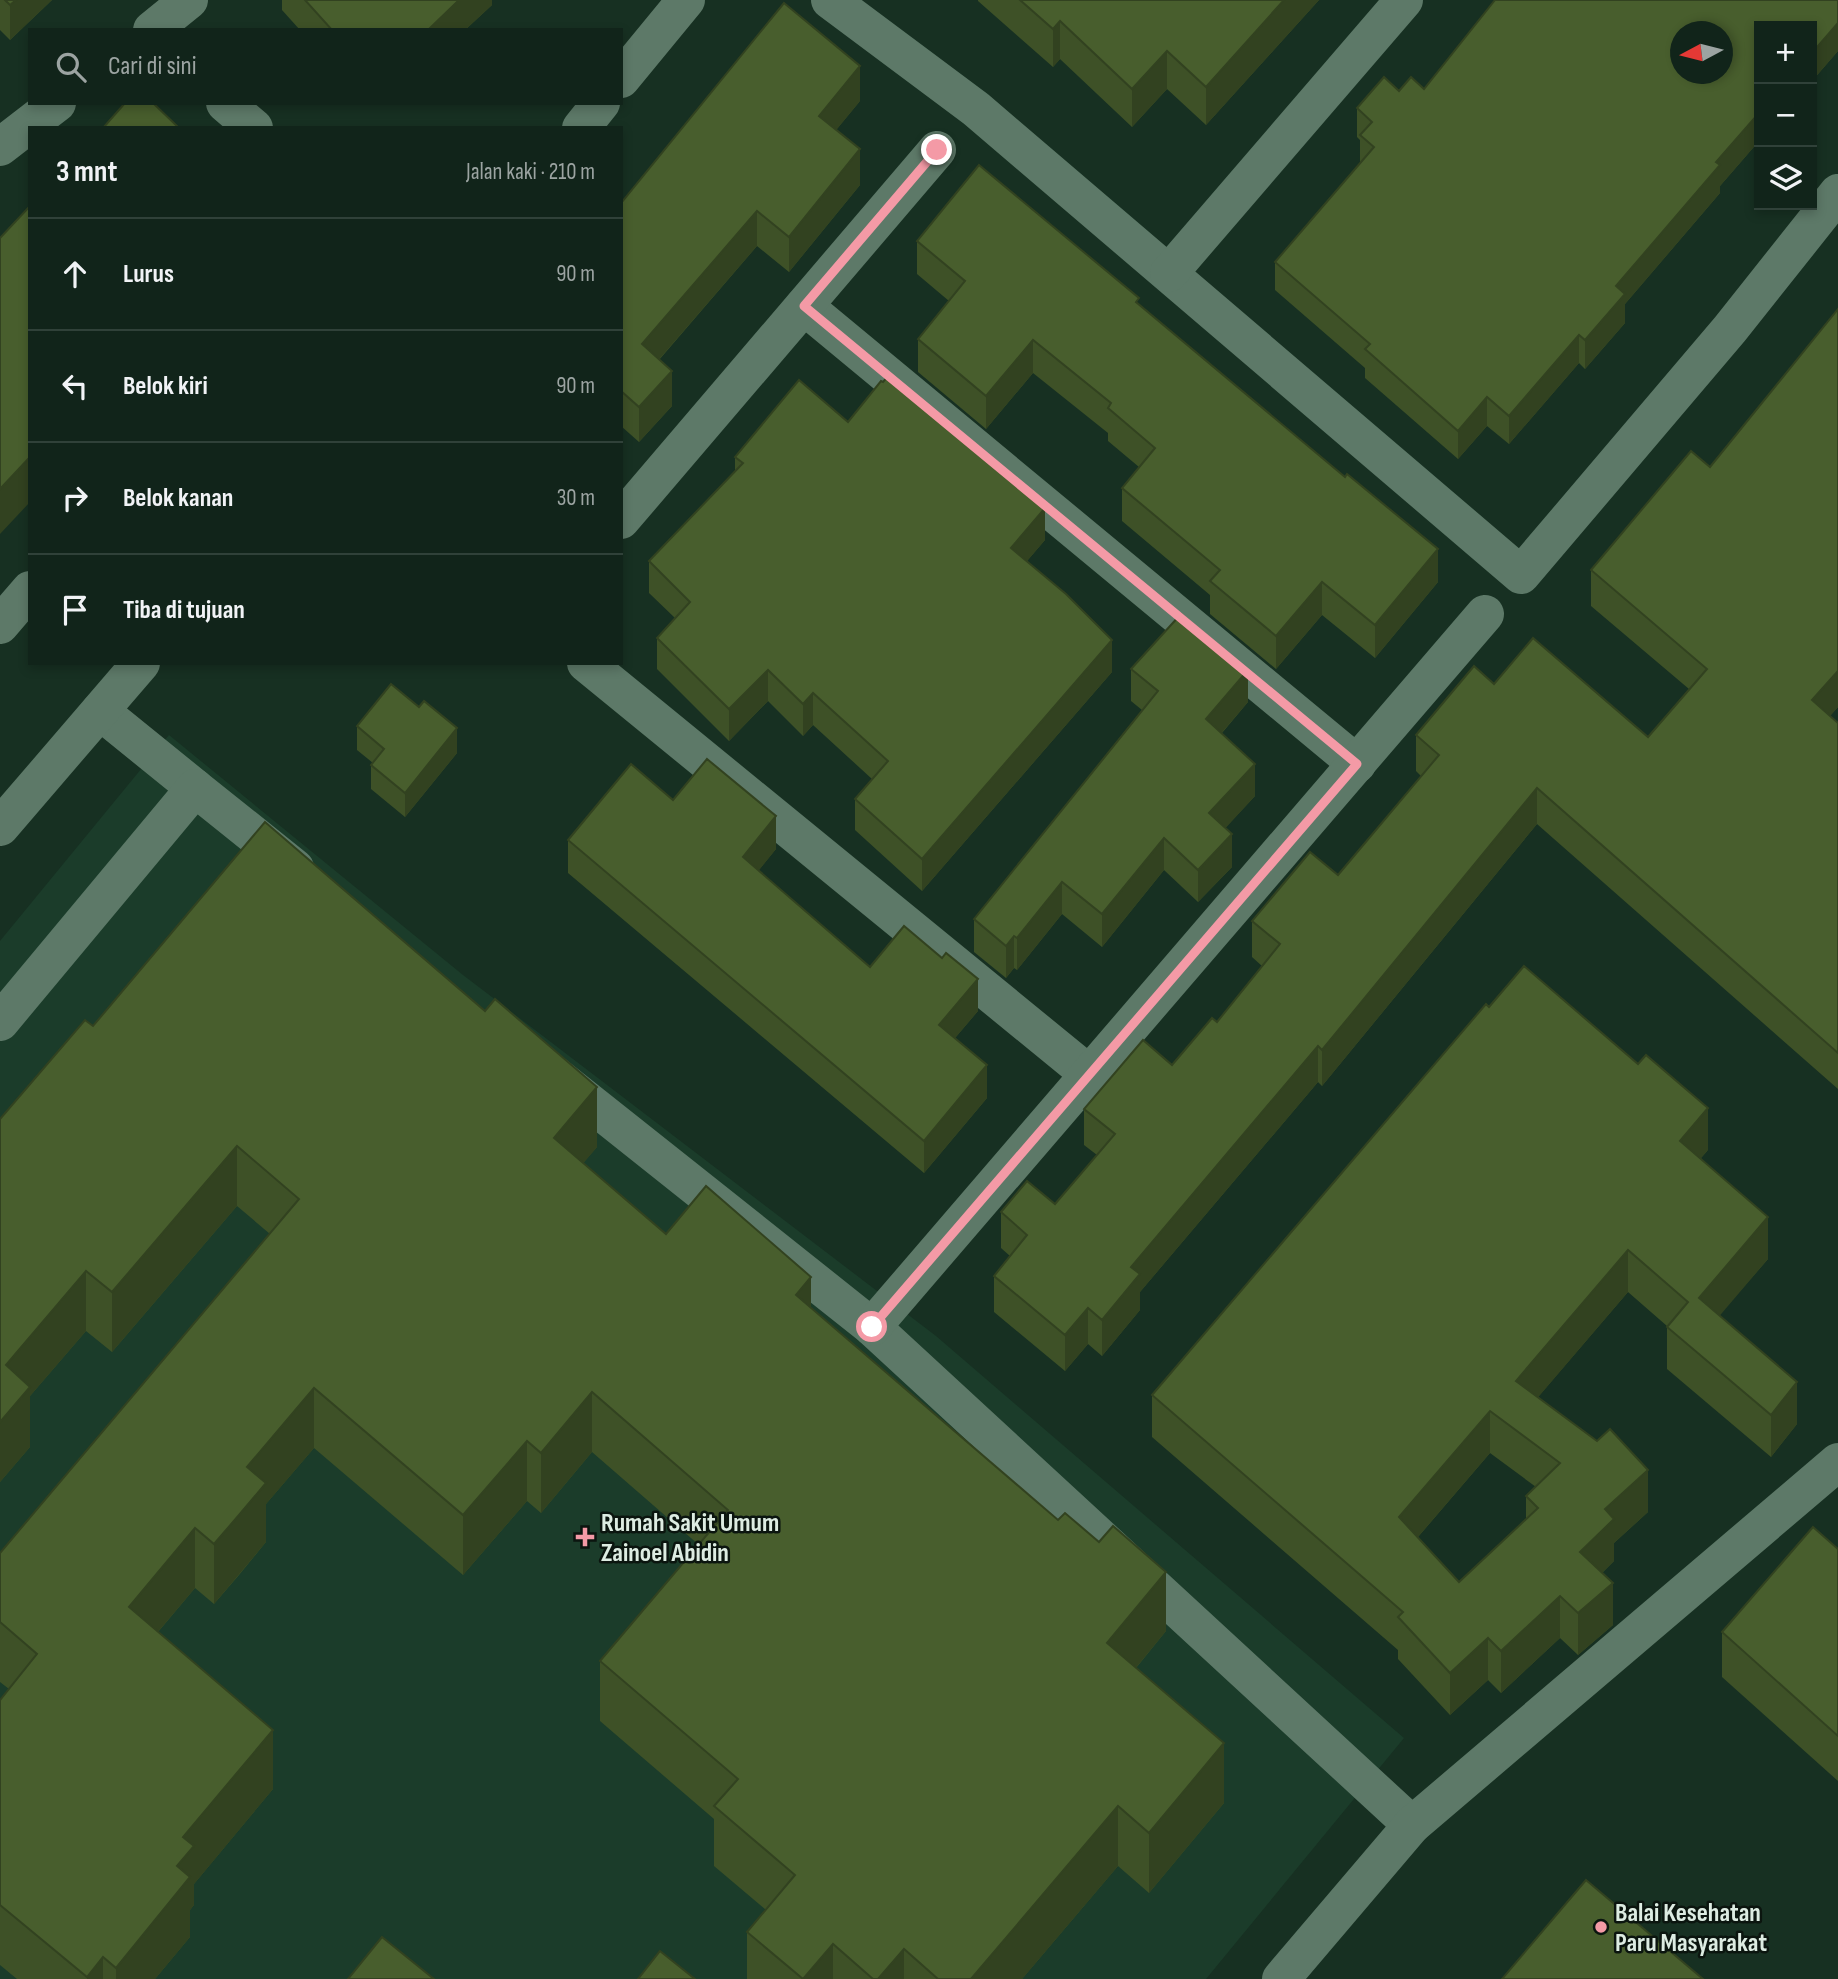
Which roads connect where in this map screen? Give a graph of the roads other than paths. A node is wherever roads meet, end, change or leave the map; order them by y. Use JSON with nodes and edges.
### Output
{"nodes":[{"id":1,"x":189,"y":0,"type":"edge"},
{"id":2,"x":687,"y":0,"type":"edge"},
{"id":3,"x":830,"y":0,"type":"edge"},
{"id":4,"x":1404,"y":0,"type":"edge"},
{"id":5,"x":154,"y":28,"type":"edge"},
{"id":6,"x":623,"y":77,"type":"edge"},
{"id":7,"x":54,"y":105,"type":"edge"},
{"id":8,"x":227,"y":105,"type":"edge"},
{"id":9,"x":599,"y":105,"type":"edge"},
{"id":10,"x":252,"y":126,"type":"edge"},
{"id":11,"x":583,"y":126,"type":"edge"},
{"id":12,"x":0,"y":147,"type":"edge"},
{"id":13,"x":937,"y":150,"type":"dead end"},
{"id":14,"x":1838,"y":193,"type":"edge"},
{"id":15,"x":1169,"y":273,"type":"junction"},
{"id":16,"x":804,"y":306,"type":"junction"},
{"id":17,"x":623,"y":518,"type":"edge"},
{"id":18,"x":28,"y":592,"type":"edge"},
{"id":19,"x":1485,"y":614,"type":"dead end"},
{"id":20,"x":0,"y":625,"type":"edge"},
{"id":21,"x":139,"y":665,"type":"edge"},
{"id":22,"x":588,"y":665,"type":"edge"},
{"id":23,"x":100,"y":711,"type":"junction"},
{"id":24,"x":1357,"y":764,"type":"junction"},
{"id":25,"x":195,"y":788,"type":"junction"},
{"id":26,"x":0,"y":827,"type":"edge"},
{"id":27,"x":326,"y":893,"type":"edge"},
{"id":28,"x":0,"y":1022,"type":"edge"},
{"id":29,"x":522,"y":1049,"type":"edge"},
{"id":30,"x":1090,"y":1075,"type":"junction"},
{"id":31,"x":872,"y":1327,"type":"junction"},
{"id":32,"x":1838,"y":1462,"type":"edge"},
{"id":33,"x":1412,"y":1825,"type":"junction"},
{"id":34,"x":1281,"y":1979,"type":"edge"}],
"edges":[{"from":1,"to":5,"type":"street"},
{"from":2,"to":6,"type":"street"},
{"from":3,"to":15,"type":"street"},
{"from":4,"to":15,"type":"street"},
{"from":7,"to":12,"type":"street"},
{"from":8,"to":10,"type":"street"},
{"from":9,"to":11,"type":"street"},
{"from":13,"to":16,"type":"street"},
{"from":14,"to":15,"type":"street"},
{"from":16,"to":17,"type":"street"},
{"from":16,"to":24,"type":"street"},
{"from":18,"to":20,"type":"street"},
{"from":19,"to":24,"type":"street"},
{"from":21,"to":23,"type":"street"},
{"from":22,"to":30,"type":"street"},
{"from":23,"to":25,"type":"street"},
{"from":23,"to":26,"type":"street"},
{"from":24,"to":30,"type":"street"},
{"from":25,"to":27,"type":"street"},
{"from":25,"to":28,"type":"street"},
{"from":29,"to":31,"type":"street"},
{"from":30,"to":31,"type":"street"},
{"from":31,"to":33,"type":"street"},
{"from":32,"to":33,"type":"street"},
{"from":33,"to":34,"type":"street"}]}
